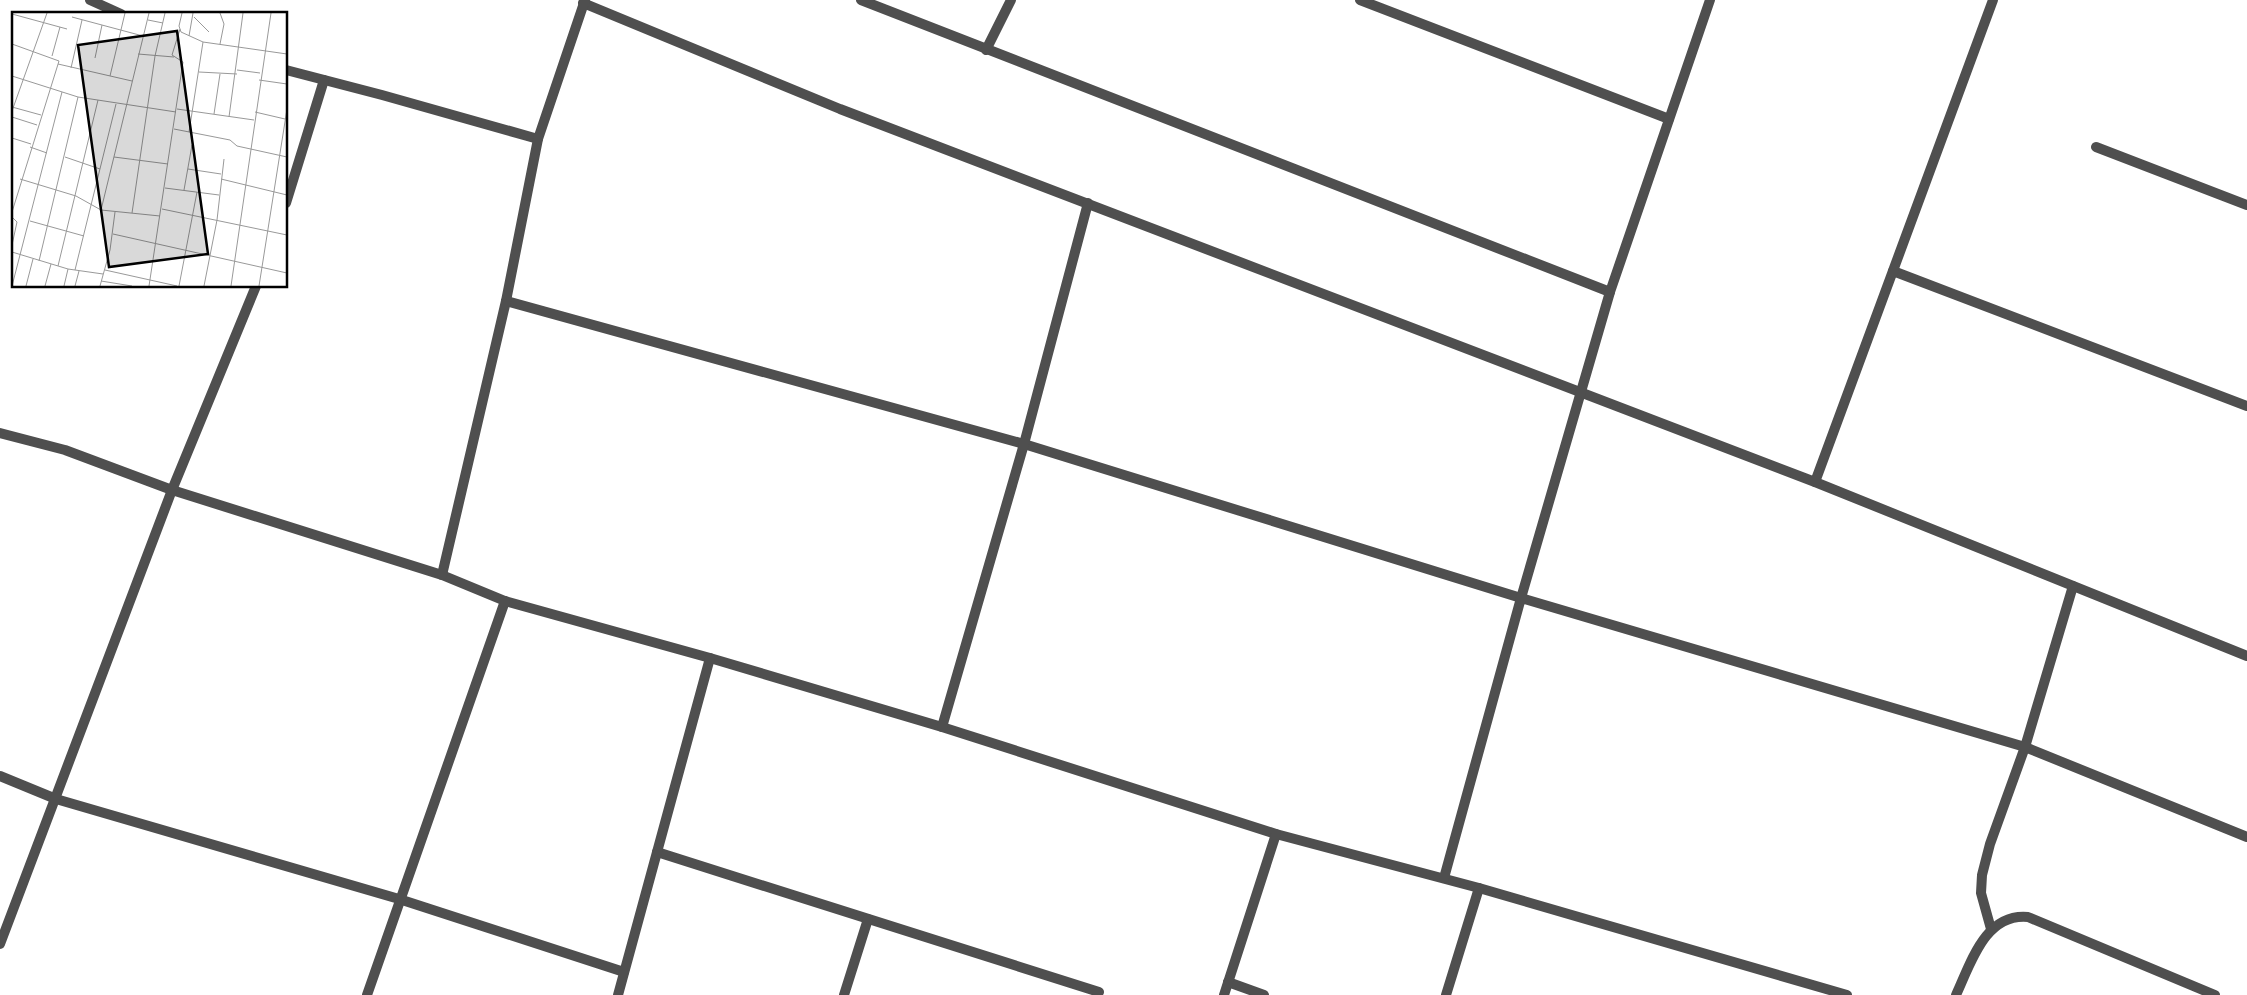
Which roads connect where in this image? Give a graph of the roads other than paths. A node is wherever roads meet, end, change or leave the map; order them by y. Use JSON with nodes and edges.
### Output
{"nodes":[{"id":1,"x":90,"y":0,"type":"edge"},
{"id":2,"x":861,"y":0,"type":"edge"},
{"id":3,"x":1011,"y":0,"type":"edge"},
{"id":4,"x":1360,"y":0,"type":"edge"},
{"id":5,"x":1710,"y":0,"type":"edge"},
{"id":6,"x":1993,"y":0,"type":"edge"},
{"id":7,"x":584,"y":2,"type":"edge"},
{"id":8,"x":117,"y":12,"type":"edge"},
{"id":9,"x":986,"y":50,"type":"junction"},
{"id":10,"x":288,"y":71,"type":"edge"},
{"id":11,"x":324,"y":80,"type":"junction"},
{"id":12,"x":1669,"y":119,"type":"junction"},
{"id":13,"x":538,"y":139,"type":"junction"},
{"id":14,"x":2096,"y":147,"type":"dead end"},
{"id":15,"x":288,"y":197,"type":"edge"},
{"id":16,"x":1088,"y":203,"type":"junction"},
{"id":17,"x":2247,"y":205,"type":"edge"},
{"id":18,"x":1893,"y":271,"type":"junction"},
{"id":19,"x":255,"y":288,"type":"edge"},
{"id":20,"x":1610,"y":292,"type":"junction"},
{"id":21,"x":506,"y":301,"type":"junction"},
{"id":22,"x":1581,"y":394,"type":"junction"},
{"id":23,"x":2247,"y":406,"type":"edge"},
{"id":24,"x":0,"y":433,"type":"edge"},
{"id":25,"x":1024,"y":444,"type":"junction"},
{"id":26,"x":1815,"y":482,"type":"junction"},
{"id":27,"x":172,"y":490,"type":"junction"},
{"id":28,"x":442,"y":576,"type":"junction"},
{"id":29,"x":2073,"y":586,"type":"junction"},
{"id":30,"x":1520,"y":598,"type":"junction"},
{"id":31,"x":505,"y":601,"type":"junction"},
{"id":32,"x":2247,"y":655,"type":"edge"},
{"id":33,"x":710,"y":658,"type":"junction"},
{"id":34,"x":942,"y":727,"type":"junction"},
{"id":35,"x":2025,"y":747,"type":"junction"},
{"id":36,"x":0,"y":776,"type":"edge"},
{"id":37,"x":56,"y":799,"type":"junction"},
{"id":38,"x":1276,"y":834,"type":"junction"},
{"id":39,"x":2247,"y":836,"type":"edge"},
{"id":40,"x":657,"y":852,"type":"junction"},
{"id":41,"x":1444,"y":878,"type":"junction"},
{"id":42,"x":1479,"y":888,"type":"junction"},
{"id":43,"x":399,"y":899,"type":"junction"},
{"id":44,"x":868,"y":919,"type":"junction"},
{"id":45,"x":1991,"y":929,"type":"junction"},
{"id":46,"x":0,"y":944,"type":"edge"},
{"id":47,"x":624,"y":972,"type":"junction"},
{"id":48,"x":1228,"y":982,"type":"junction"},
{"id":49,"x":1099,"y":992,"type":"dead end"},
{"id":50,"x":367,"y":995,"type":"edge"},
{"id":51,"x":618,"y":995,"type":"edge"},
{"id":52,"x":844,"y":995,"type":"edge"},
{"id":53,"x":1224,"y":995,"type":"edge"},
{"id":54,"x":1264,"y":995,"type":"edge"},
{"id":55,"x":1446,"y":995,"type":"edge"},
{"id":56,"x":1847,"y":995,"type":"edge"},
{"id":57,"x":1956,"y":995,"type":"edge"},
{"id":58,"x":2215,"y":995,"type":"edge"}],
"edges":[{"from":1,"to":8,"type":"street"},
{"from":2,"to":9,"type":"street"},
{"from":3,"to":9,"type":"street"},
{"from":4,"to":12,"type":"street"},
{"from":5,"to":12,"type":"street"},
{"from":6,"to":18,"type":"street"},
{"from":7,"to":13,"type":"street"},
{"from":7,"to":16,"type":"street"},
{"from":9,"to":20,"type":"street"},
{"from":10,"to":11,"type":"street"},
{"from":11,"to":13,"type":"street"},
{"from":11,"to":15,"type":"street"},
{"from":12,"to":20,"type":"street"},
{"from":13,"to":21,"type":"street"},
{"from":14,"to":17,"type":"street"},
{"from":16,"to":22,"type":"street"},
{"from":16,"to":25,"type":"street"},
{"from":18,"to":23,"type":"street"},
{"from":18,"to":26,"type":"street"},
{"from":19,"to":27,"type":"street"},
{"from":20,"to":22,"type":"street"},
{"from":21,"to":25,"type":"street"},
{"from":21,"to":28,"type":"street"},
{"from":22,"to":26,"type":"street"},
{"from":22,"to":30,"type":"street"},
{"from":24,"to":27,"type":"street"},
{"from":25,"to":30,"type":"street"},
{"from":25,"to":34,"type":"street"},
{"from":26,"to":29,"type":"street"},
{"from":27,"to":28,"type":"street"},
{"from":27,"to":37,"type":"street"},
{"from":28,"to":31,"type":"street"},
{"from":29,"to":32,"type":"street"},
{"from":29,"to":35,"type":"street"},
{"from":30,"to":35,"type":"street"},
{"from":30,"to":41,"type":"street"},
{"from":31,"to":33,"type":"street"},
{"from":31,"to":43,"type":"street"},
{"from":33,"to":34,"type":"street"},
{"from":33,"to":40,"type":"street"},
{"from":34,"to":38,"type":"street"},
{"from":35,"to":39,"type":"street"},
{"from":35,"to":45,"type":"street"},
{"from":36,"to":37,"type":"street"},
{"from":37,"to":43,"type":"street"},
{"from":37,"to":46,"type":"street"},
{"from":38,"to":41,"type":"street"},
{"from":38,"to":48,"type":"street"},
{"from":40,"to":44,"type":"street"},
{"from":40,"to":47,"type":"street"},
{"from":41,"to":42,"type":"street"},
{"from":42,"to":55,"type":"street"},
{"from":42,"to":56,"type":"street"},
{"from":43,"to":47,"type":"street"},
{"from":43,"to":50,"type":"street"},
{"from":44,"to":49,"type":"street"},
{"from":44,"to":52,"type":"street"},
{"from":45,"to":57,"type":"street"},
{"from":45,"to":58,"type":"street"},
{"from":47,"to":51,"type":"street"},
{"from":48,"to":53,"type":"street"},
{"from":48,"to":54,"type":"street"}]}
